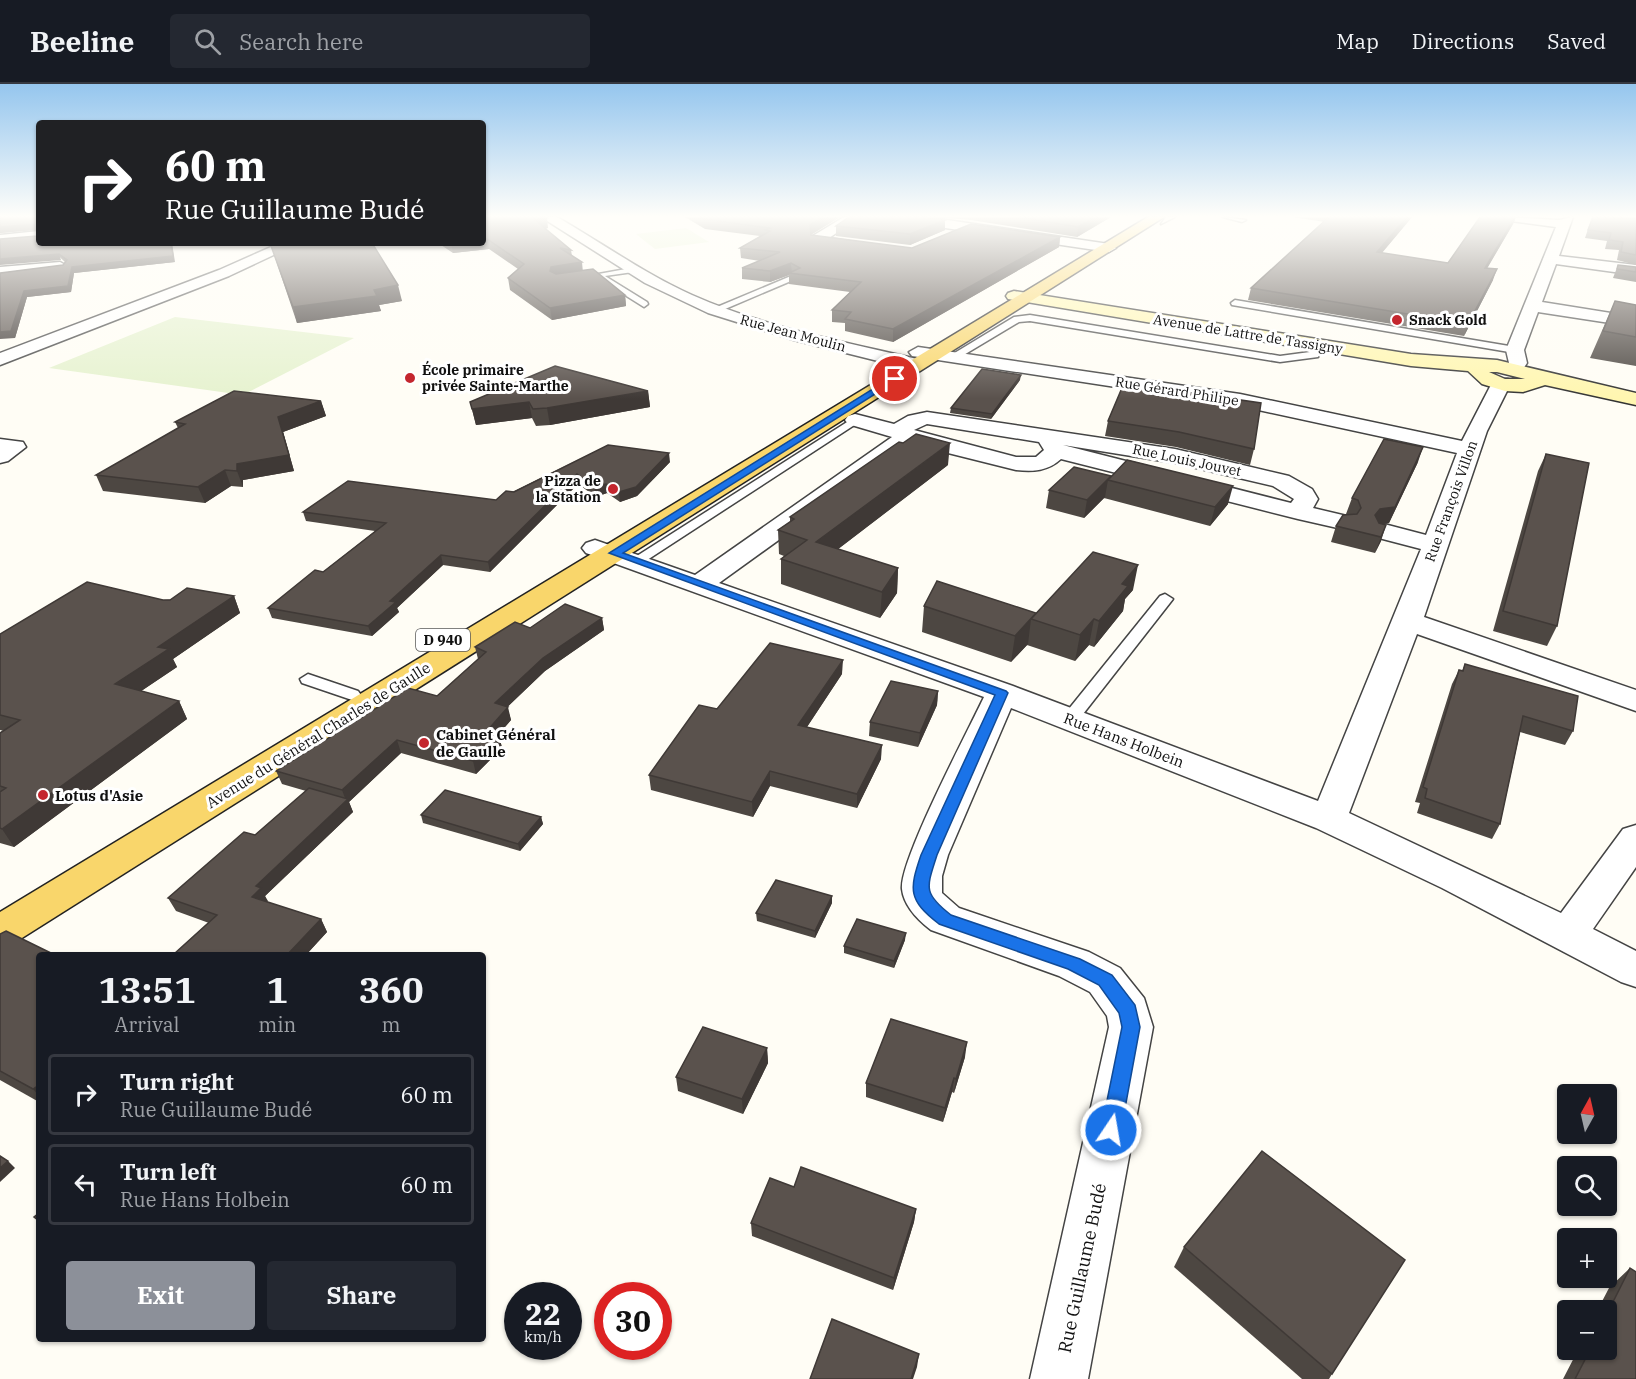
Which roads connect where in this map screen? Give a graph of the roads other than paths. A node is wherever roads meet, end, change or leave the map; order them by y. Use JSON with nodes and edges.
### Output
{"nodes":[{"id":1,"x":212,"y":277,"type":"edge"},
{"id":2,"x":601,"y":277,"type":"edge"},
{"id":3,"x":651,"y":277,"type":"edge"},
{"id":4,"x":1054,"y":277,"type":"edge"},
{"id":5,"x":1544,"y":277,"type":"edge"},
{"id":6,"x":794,"y":278,"type":"edge"},
{"id":7,"x":1022,"y":297,"type":"junction"},
{"id":8,"x":1234,"y":303,"type":"dead end"},
{"id":9,"x":644,"y":304,"type":"dead end"},
{"id":10,"x":1534,"y":306,"type":"junction"},
{"id":11,"x":714,"y":310,"type":"junction"},
{"id":12,"x":1636,"y":322,"type":"edge"},
{"id":13,"x":1319,"y":345,"type":"junction"},
{"id":14,"x":926,"y":358,"type":"junction"},
{"id":15,"x":0,"y":359,"type":"edge"},
{"id":16,"x":1499,"y":369,"type":"junction"},
{"id":17,"x":1636,"y":399,"type":"edge"},
{"id":18,"x":855,"y":420,"type":"joint"},
{"id":19,"x":905,"y":435,"type":"junction"},
{"id":20,"x":1051,"y":443,"type":"junction"},
{"id":21,"x":0,"y":446,"type":"edge"},
{"id":22,"x":1469,"y":449,"type":"junction"},
{"id":23,"x":0,"y":456,"type":"edge"},
{"id":24,"x":1342,"y":522,"type":"edge"},
{"id":25,"x":1384,"y":532,"type":"edge"},
{"id":26,"x":1435,"y":545,"type":"junction"},
{"id":27,"x":615,"y":554,"type":"junction"},
{"id":28,"x":700,"y":584,"type":"junction"},
{"id":29,"x":1166,"y":599,"type":"dead end"},
{"id":30,"x":1408,"y":621,"type":"junction"},
{"id":31,"x":308,"y":679,"type":"dead end"},
{"id":32,"x":1002,"y":693,"type":"junction"},
{"id":33,"x":352,"y":695,"type":"junction"},
{"id":34,"x":1636,"y":701,"type":"edge"},
{"id":35,"x":1070,"y":719,"type":"junction"},
{"id":36,"x":1329,"y":819,"type":"junction"},
{"id":37,"x":1636,"y":838,"type":"edge"},
{"id":38,"x":0,"y":908,"type":"edge"},
{"id":39,"x":0,"y":932,"type":"edge"},
{"id":40,"x":1568,"y":934,"type":"junction"},
{"id":41,"x":1636,"y":970,"type":"edge"},
{"id":42,"x":1059,"y":1379,"type":"edge"}],
"edges":[{"from":1,"to":15,"type":"street"},
{"from":2,"to":9,"type":"lane"},
{"from":3,"to":11,"type":"street","name":"Rue Jean Moulin"},
{"from":4,"to":7,"type":"main road","name":"Avenue du Général Charles de Gaulle","number":"D 940"},
{"from":5,"to":10,"type":"street","name":"Rue François Villon"},
{"from":6,"to":11,"type":"lane"},
{"from":7,"to":13,"type":"main road","name":"Avenue de Lattre de Tassigny"},
{"from":7,"to":14,"type":"main road","name":"Avenue du Général Charles de Gaulle","number":"D 940"},
{"from":8,"to":16,"type":"lane"},
{"from":10,"to":12,"type":"street"},
{"from":10,"to":16,"type":"street","name":"Rue François Villon"},
{"from":11,"to":14,"type":"street","name":"Rue Jean Moulin"},
{"from":13,"to":14,"type":"lane"},
{"from":13,"to":16,"type":"main road","name":"Avenue de Lattre de Tassigny"},
{"from":14,"to":22,"type":"street","name":"Rue Gérard Philipe"},
{"from":14,"to":27,"type":"main road","name":"Avenue du Général Charles de Gaulle","number":"D 940"},
{"from":16,"to":17,"type":"main road","name":"Avenue de Lattre de Tassigny"},
{"from":16,"to":22,"type":"street","name":"Rue François Villon"},
{"from":18,"to":19,"type":"street"},
{"from":18,"to":27,"type":"lane"},
{"from":19,"to":20,"type":"street","name":"Rue Louis Jouvet"},
{"from":19,"to":20,"type":"street"},
{"from":19,"to":28,"type":"street","name":"Rue Louis Jouvet"},
{"from":20,"to":24,"type":"street","name":"Rue Louis Jouvet"},
{"from":21,"to":23,"type":"street"},
{"from":22,"to":26,"type":"street","name":"Rue François Villon"},
{"from":25,"to":26,"type":"street"},
{"from":26,"to":30,"type":"street","name":"Rue François Villon"},
{"from":27,"to":28,"type":"street","name":"Rue Hans Holbein"},
{"from":27,"to":33,"type":"main road","name":"Avenue du Général Charles de Gaulle","number":"D 940"},
{"from":27,"to":39,"type":"main road","name":"Avenue du Général Charles de Gaulle","number":"D 940"},
{"from":28,"to":32,"type":"street","name":"Rue Hans Holbein"},
{"from":29,"to":35,"type":"lane"},
{"from":30,"to":34,"type":"street"},
{"from":30,"to":36,"type":"street","name":"Rue François Villon"},
{"from":31,"to":33,"type":"lane"},
{"from":32,"to":35,"type":"street","name":"Rue Hans Holbein"},
{"from":32,"to":42,"type":"street","name":"Rue Guillaume Budé"},
{"from":33,"to":38,"type":"main road","name":"Avenue du Général Charles de Gaulle","number":"D 940"},
{"from":35,"to":36,"type":"street","name":"Rue Hans Holbein"},
{"from":36,"to":40,"type":"street","name":"Rue Hans Holbein"},
{"from":37,"to":40,"type":"street"},
{"from":40,"to":41,"type":"street","name":"Rue Hans Holbein"}]}
